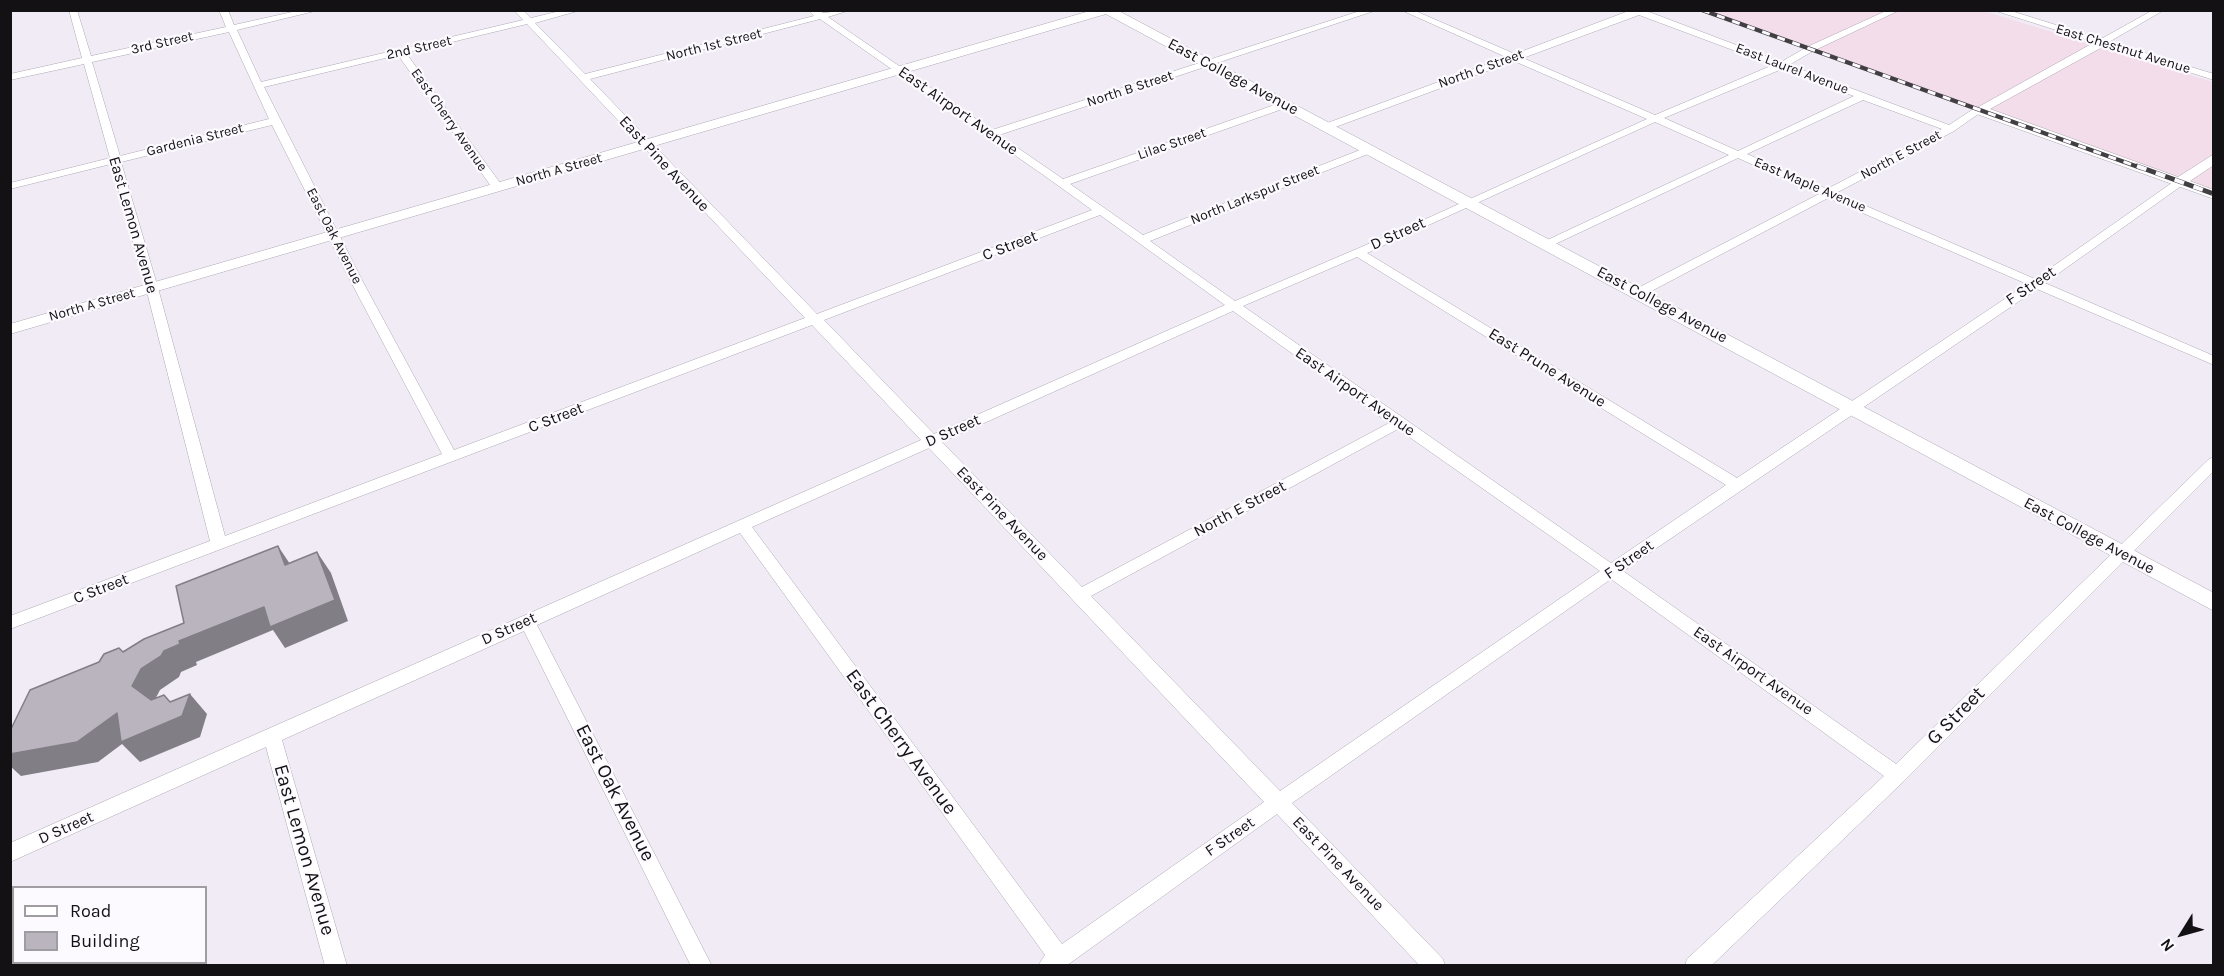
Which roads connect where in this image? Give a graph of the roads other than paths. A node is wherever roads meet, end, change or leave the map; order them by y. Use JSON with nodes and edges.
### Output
{"nodes":[{"id":1,"x":73,"y":10,"type":"edge"},
{"id":2,"x":223,"y":10,"type":"edge"},
{"id":3,"x":315,"y":10,"type":"edge"},
{"id":4,"x":518,"y":10,"type":"edge"},
{"id":5,"x":577,"y":10,"type":"edge"},
{"id":6,"x":812,"y":10,"type":"edge"},
{"id":7,"x":846,"y":10,"type":"edge"},
{"id":8,"x":1108,"y":10,"type":"edge"},
{"id":9,"x":1373,"y":10,"type":"edge"},
{"id":10,"x":1405,"y":10,"type":"edge"},
{"id":11,"x":1896,"y":10,"type":"edge"},
{"id":12,"x":1997,"y":10,"type":"edge"},
{"id":13,"x":2160,"y":10,"type":"edge"},
{"id":14,"x":1636,"y":11,"type":"edge"},
{"id":15,"x":821,"y":17,"type":"junction"},
{"id":16,"x":528,"y":22,"type":"junction"},
{"id":17,"x":232,"y":28,"type":"junction"},
{"id":18,"x":2102,"y":42,"type":"junction"},
{"id":19,"x":401,"y":52,"type":"junction"},
{"id":20,"x":1513,"y":57,"type":"junction"},
{"id":21,"x":87,"y":60,"type":"junction"},
{"id":22,"x":1208,"y":64,"type":"junction"},
{"id":23,"x":1782,"y":65,"type":"junction"},
{"id":24,"x":900,"y":70,"type":"junction"},
{"id":25,"x":10,"y":77,"type":"edge"},
{"id":26,"x":2214,"y":77,"type":"edge"},
{"id":27,"x":583,"y":78,"type":"junction"},
{"id":28,"x":260,"y":85,"type":"junction"},
{"id":29,"x":1863,"y":96,"type":"junction"},
{"id":30,"x":1284,"y":105,"type":"junction"},
{"id":31,"x":1979,"y":110,"type":"junction"},
{"id":32,"x":1656,"y":118,"type":"junction"},
{"id":33,"x":275,"y":121,"type":"junction"},
{"id":34,"x":1326,"y":127,"type":"junction"},
{"id":35,"x":1950,"y":129,"type":"junction"},
{"id":36,"x":991,"y":134,"type":"junction"},
{"id":37,"x":648,"y":144,"type":"junction"},
{"id":38,"x":1368,"y":150,"type":"junction"},
{"id":39,"x":1738,"y":154,"type":"junction"},
{"id":40,"x":2214,"y":158,"type":"edge"},
{"id":41,"x":114,"y":160,"type":"junction"},
{"id":42,"x":2180,"y":182,"type":"junction"},
{"id":43,"x":1061,"y":183,"type":"junction"},
{"id":44,"x":10,"y":186,"type":"edge"},
{"id":45,"x":497,"y":188,"type":"junction"},
{"id":46,"x":1828,"y":194,"type":"junction"},
{"id":47,"x":2214,"y":195,"type":"edge"},
{"id":48,"x":1468,"y":202,"type":"junction"},
{"id":49,"x":1101,"y":211,"type":"junction"},
{"id":50,"x":334,"y":235,"type":"junction"},
{"id":51,"x":1141,"y":240,"type":"junction"},
{"id":52,"x":1547,"y":244,"type":"junction"},
{"id":53,"x":1358,"y":252,"type":"junction"},
{"id":54,"x":2035,"y":284,"type":"junction"},
{"id":55,"x":152,"y":288,"type":"junction"},
{"id":56,"x":1638,"y":293,"type":"junction"},
{"id":57,"x":1233,"y":306,"type":"junction"},
{"id":58,"x":814,"y":321,"type":"junction"},
{"id":59,"x":10,"y":329,"type":"edge"},
{"id":60,"x":2214,"y":361,"type":"edge"},
{"id":61,"x":1851,"y":407,"type":"junction"},
{"id":62,"x":1399,"y":423,"type":"junction"},
{"id":63,"x":931,"y":441,"type":"junction"},
{"id":64,"x":451,"y":458,"type":"junction"},
{"id":65,"x":2214,"y":462,"type":"edge"},
{"id":66,"x":1737,"y":485,"type":"junction"},
{"id":67,"x":743,"y":526,"type":"junction"},
{"id":68,"x":219,"y":544,"type":"junction"},
{"id":69,"x":2121,"y":553,"type":"junction"},
{"id":70,"x":1612,"y":573,"type":"junction"},
{"id":71,"x":1080,"y":595,"type":"junction"},
{"id":72,"x":2214,"y":603,"type":"edge"},
{"id":73,"x":527,"y":621,"type":"junction"},
{"id":74,"x":10,"y":623,"type":"edge"},
{"id":75,"x":272,"y":735,"type":"junction"},
{"id":76,"x":1897,"y":775,"type":"junction"},
{"id":77,"x":1279,"y":802,"type":"junction"},
{"id":78,"x":10,"y":853,"type":"edge"},
{"id":79,"x":1054,"y":962,"type":"edge"},
{"id":80,"x":336,"y":966,"type":"edge"},
{"id":81,"x":702,"y":966,"type":"edge"},
{"id":82,"x":1435,"y":966,"type":"edge"},
{"id":83,"x":1695,"y":966,"type":"edge"}],
"edges":[{"from":1,"to":21,"type":"street","name":"East Lemon Avenue"},
{"from":2,"to":17,"type":"street","name":"East Oak Avenue"},
{"from":3,"to":17,"type":"street","name":"3rd Street"},
{"from":4,"to":16,"type":"street","name":"East Pine Avenue"},
{"from":5,"to":16,"type":"street","name":"2nd Street"},
{"from":6,"to":15,"type":"street","name":"East Airport Avenue"},
{"from":7,"to":15,"type":"street","name":"North 1st Street"},
{"from":8,"to":22,"type":"street","name":"East College Avenue"},
{"from":8,"to":24,"type":"street","name":"North A Street"},
{"from":9,"to":22,"type":"street","name":"North B Street"},
{"from":10,"to":20,"type":"street","name":"East Maple Avenue"},
{"from":11,"to":23,"type":"street","name":"D Street"},
{"from":12,"to":18,"type":"street","name":"East Chestnut Avenue"},
{"from":13,"to":18,"type":"street","name":"North E Street"},
{"from":14,"to":20,"type":"street","name":"North C Street"},
{"from":14,"to":23,"type":"street","name":"East Laurel Avenue"},
{"from":15,"to":24,"type":"street","name":"East Airport Avenue"},
{"from":15,"to":27,"type":"street","name":"North 1st Street"},
{"from":16,"to":19,"type":"street","name":"2nd Street"},
{"from":16,"to":27,"type":"street","name":"East Pine Avenue"},
{"from":17,"to":21,"type":"street","name":"3rd Street"},
{"from":17,"to":28,"type":"street","name":"East Oak Avenue"},
{"from":18,"to":26,"type":"street","name":"East Chestnut Avenue"},
{"from":18,"to":31,"type":"street","name":"North E Street"},
{"from":19,"to":28,"type":"street","name":"2nd Street"},
{"from":19,"to":45,"type":"street","name":"East Cherry Avenue"},
{"from":20,"to":32,"type":"street","name":"East Maple Avenue"},
{"from":20,"to":34,"type":"street","name":"North C Street"},
{"from":21,"to":25,"type":"street","name":"3rd Street"},
{"from":21,"to":41,"type":"street","name":"East Lemon Avenue"},
{"from":22,"to":30,"type":"street","name":"East College Avenue"},
{"from":22,"to":36,"type":"street","name":"North B Street"},
{"from":23,"to":29,"type":"street","name":"East Laurel Avenue"},
{"from":23,"to":32,"type":"street","name":"D Street"},
{"from":24,"to":36,"type":"street","name":"East Airport Avenue"},
{"from":24,"to":37,"type":"street","name":"North A Street"},
{"from":27,"to":37,"type":"street","name":"East Pine Avenue"},
{"from":28,"to":33,"type":"street","name":"East Oak Avenue"},
{"from":29,"to":35,"type":"street","name":"East Laurel Avenue"},
{"from":29,"to":39,"type":"street"},
{"from":30,"to":34,"type":"street","name":"East College Avenue"},
{"from":30,"to":43,"type":"street","name":"Lilac Street"},
{"from":31,"to":35,"type":"street","name":"North E Street"},
{"from":31,"to":42,"type":"street"},
{"from":32,"to":39,"type":"street","name":"East Maple Avenue"},
{"from":32,"to":48,"type":"street","name":"D Street"},
{"from":33,"to":41,"type":"street","name":"Gardenia Street"},
{"from":33,"to":50,"type":"street","name":"East Oak Avenue"},
{"from":34,"to":38,"type":"street","name":"East College Avenue"},
{"from":35,"to":46,"type":"street","name":"North E Street"},
{"from":36,"to":43,"type":"street","name":"East Airport Avenue"},
{"from":37,"to":45,"type":"street","name":"North A Street"},
{"from":37,"to":58,"type":"street","name":"East Pine Avenue"},
{"from":38,"to":48,"type":"street","name":"East College Avenue"},
{"from":38,"to":51,"type":"street","name":"North Larkspur Street"},
{"from":39,"to":46,"type":"street","name":"East Maple Avenue"},
{"from":39,"to":52,"type":"street"},
{"from":40,"to":42,"type":"street","name":"F Street"},
{"from":41,"to":44,"type":"street","name":"Gardenia Street"},
{"from":41,"to":55,"type":"street","name":"East Lemon Avenue"},
{"from":42,"to":47,"type":"street"},
{"from":42,"to":54,"type":"street","name":"F Street"},
{"from":43,"to":49,"type":"street","name":"East Airport Avenue"},
{"from":45,"to":50,"type":"street","name":"North A Street"},
{"from":46,"to":54,"type":"street","name":"East Maple Avenue"},
{"from":46,"to":56,"type":"street","name":"North E Street"},
{"from":48,"to":52,"type":"street","name":"East College Avenue"},
{"from":48,"to":53,"type":"street","name":"D Street"},
{"from":49,"to":51,"type":"street","name":"East Airport Avenue"},
{"from":49,"to":58,"type":"street","name":"C Street"},
{"from":50,"to":55,"type":"street","name":"North A Street"},
{"from":50,"to":64,"type":"street","name":"East Oak Avenue"},
{"from":51,"to":57,"type":"street","name":"East Airport Avenue"},
{"from":52,"to":56,"type":"street","name":"East College Avenue"},
{"from":53,"to":57,"type":"street","name":"D Street"},
{"from":53,"to":66,"type":"street","name":"East Prune Avenue"},
{"from":54,"to":60,"type":"street","name":"East Maple Avenue"},
{"from":54,"to":61,"type":"street","name":"F Street"},
{"from":55,"to":59,"type":"street","name":"North A Street"},
{"from":55,"to":68,"type":"street","name":"East Lemon Avenue"},
{"from":56,"to":61,"type":"street","name":"East College Avenue"},
{"from":57,"to":62,"type":"street","name":"East Airport Avenue"},
{"from":57,"to":63,"type":"street","name":"D Street"},
{"from":58,"to":63,"type":"street","name":"East Pine Avenue"},
{"from":58,"to":64,"type":"street","name":"C Street"},
{"from":61,"to":66,"type":"street","name":"F Street"},
{"from":61,"to":69,"type":"street","name":"East College Avenue"},
{"from":62,"to":70,"type":"street","name":"East Airport Avenue"},
{"from":62,"to":71,"type":"street","name":"North E Street"},
{"from":63,"to":67,"type":"street","name":"D Street"},
{"from":63,"to":71,"type":"street","name":"East Pine Avenue"},
{"from":64,"to":68,"type":"street","name":"C Street"},
{"from":65,"to":69,"type":"street","name":"G Street"},
{"from":66,"to":70,"type":"street","name":"F Street"},
{"from":67,"to":73,"type":"street","name":"D Street"},
{"from":67,"to":79,"type":"street","name":"East Cherry Avenue"},
{"from":68,"to":74,"type":"street","name":"C Street"},
{"from":69,"to":72,"type":"street","name":"East College Avenue"},
{"from":69,"to":76,"type":"street","name":"G Street"},
{"from":70,"to":76,"type":"street","name":"East Airport Avenue"},
{"from":70,"to":77,"type":"street","name":"F Street"},
{"from":71,"to":77,"type":"street","name":"East Pine Avenue"},
{"from":73,"to":75,"type":"street","name":"D Street"},
{"from":73,"to":81,"type":"street","name":"East Oak Avenue"},
{"from":75,"to":78,"type":"street","name":"D Street"},
{"from":75,"to":80,"type":"street","name":"East Lemon Avenue"},
{"from":76,"to":83,"type":"street","name":"G Street"},
{"from":77,"to":79,"type":"street","name":"F Street"},
{"from":77,"to":82,"type":"street","name":"East Pine Avenue"}]}
